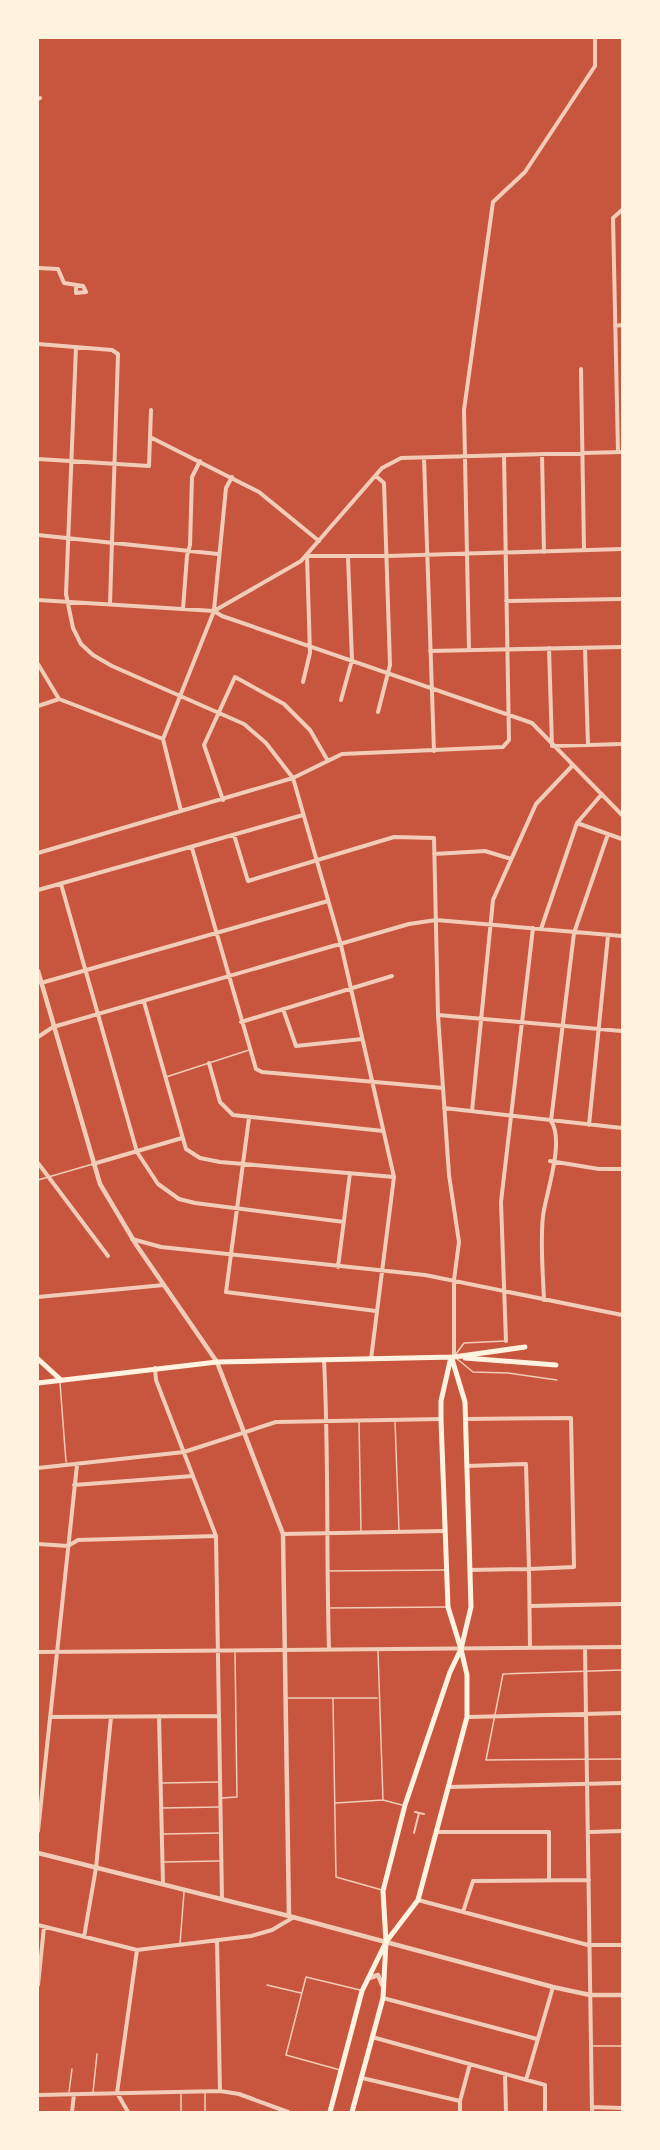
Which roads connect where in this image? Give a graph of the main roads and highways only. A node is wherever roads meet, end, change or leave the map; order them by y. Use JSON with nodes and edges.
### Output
{"nodes":[{"id":1,"x":525,"y":1347,"type":"dead end"},
{"id":2,"x":453,"y":1357,"type":"junction"},
{"id":3,"x":38,"y":1359,"type":"edge"},
{"id":4,"x":556,"y":1365,"type":"dead end"},
{"id":5,"x":61,"y":1380,"type":"junction"},
{"id":6,"x":38,"y":1383,"type":"edge"},
{"id":7,"x":461,"y":1649,"type":"junction"},
{"id":8,"x":386,"y":1942,"type":"junction"},
{"id":9,"x":330,"y":2112,"type":"edge"},
{"id":10,"x":352,"y":2112,"type":"edge"}],
"edges":[{"from":1,"to":2,"type":"main road"},
{"from":2,"to":4,"type":"main road"},
{"from":2,"to":5,"type":"main road"},
{"from":2,"to":7,"type":"main road"},
{"from":2,"to":7,"type":"main road"},
{"from":3,"to":5,"type":"main road"},
{"from":5,"to":6,"type":"main road"},
{"from":7,"to":8,"type":"main road"},
{"from":7,"to":8,"type":"main road"},
{"from":8,"to":9,"type":"main road"},
{"from":8,"to":10,"type":"main road"}]}
